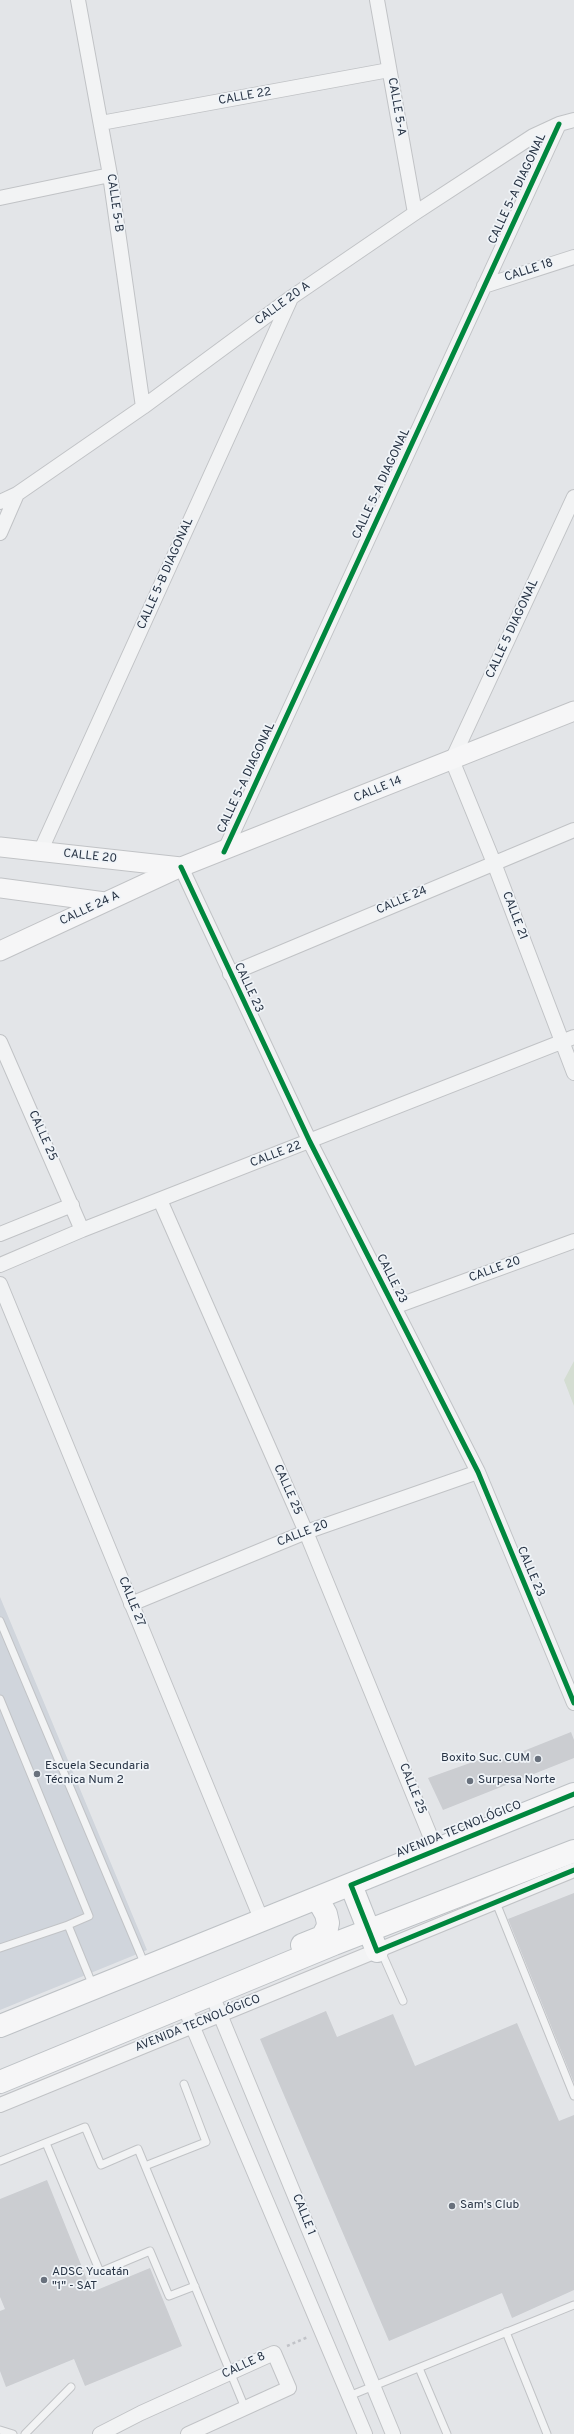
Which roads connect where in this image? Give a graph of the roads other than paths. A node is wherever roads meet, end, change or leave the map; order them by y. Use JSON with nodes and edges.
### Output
{"nodes":[{"id":1,"x":78,"y":0,"type":"edge"},
{"id":2,"x":377,"y":0,"type":"edge"},
{"id":3,"x":389,"y":70,"type":"junction"},
{"id":4,"x":574,"y":120,"type":"edge"},
{"id":5,"x":100,"y":123,"type":"junction"},
{"id":6,"x":559,"y":124,"type":"junction"},
{"id":7,"x":110,"y":175,"type":"junction"},
{"id":8,"x":0,"y":198,"type":"edge"},
{"id":9,"x":415,"y":214,"type":"junction"},
{"id":10,"x":574,"y":257,"type":"edge"},
{"id":11,"x":484,"y":286,"type":"junction"},
{"id":12,"x":292,"y":297,"type":"junction"},
{"id":13,"x":143,"y":407,"type":"junction"},
{"id":14,"x":17,"y":494,"type":"junction"},
{"id":15,"x":574,"y":497,"type":"edge"},
{"id":16,"x":0,"y":502,"type":"edge"},
{"id":17,"x":0,"y":533,"type":"edge"},
{"id":18,"x":574,"y":711,"type":"edge"},
{"id":19,"x":452,"y":760,"type":"junction"},
{"id":20,"x":574,"y":830,"type":"edge"},
{"id":21,"x":0,"y":847,"type":"edge"},
{"id":22,"x":40,"y":852,"type":"junction"},
{"id":23,"x":224,"y":852,"type":"junction"},
{"id":24,"x":494,"y":862,"type":"junction"},
{"id":25,"x":181,"y":867,"type":"junction"},
{"id":26,"x":0,"y":888,"type":"edge"},
{"id":27,"x":105,"y":902,"type":"junction"},
{"id":28,"x":0,"y":951,"type":"edge"},
{"id":29,"x":230,"y":974,"type":"junction"},
{"id":30,"x":568,"y":1039,"type":"edge"},
{"id":31,"x":0,"y":1042,"type":"edge"},
{"id":32,"x":574,"y":1073,"type":"edge"},
{"id":33,"x":310,"y":1142,"type":"junction"},
{"id":34,"x":160,"y":1200,"type":"junction"},
{"id":35,"x":72,"y":1205,"type":"junction"},
{"id":36,"x":82,"y":1230,"type":"junction"},
{"id":37,"x":0,"y":1234,"type":"edge"},
{"id":38,"x":574,"y":1241,"type":"edge"},
{"id":39,"x":0,"y":1265,"type":"edge"},
{"id":40,"x":0,"y":1284,"type":"edge"},
{"id":41,"x":394,"y":1307,"type":"junction"},
{"id":42,"x":478,"y":1472,"type":"junction"},
{"id":43,"x":306,"y":1532,"type":"junction"},
{"id":44,"x":131,"y":1604,"type":"junction"},
{"id":45,"x":0,"y":1621,"type":"edge"},
{"id":46,"x":0,"y":1699,"type":"edge"},
{"id":47,"x":574,"y":1703,"type":"edge"},
{"id":48,"x":574,"y":1794,"type":"edge"},
{"id":49,"x":436,"y":1850,"type":"junction"},
{"id":50,"x":574,"y":1851,"type":"edge"},
{"id":51,"x":574,"y":1870,"type":"edge"},
{"id":52,"x":351,"y":1885,"type":"junction"},
{"id":53,"x":492,"y":1893,"type":"junction"},
{"id":54,"x":317,"y":1898,"type":"junction"},
{"id":55,"x":262,"y":1921,"type":"junction"},
{"id":56,"x":68,"y":1925,"type":"junction"},
{"id":57,"x":369,"y":1930,"type":"junction"},
{"id":58,"x":0,"y":1948,"type":"edge"},
{"id":59,"x":378,"y":1950,"type":"junction"},
{"id":60,"x":146,"y":1967,"type":"junction"},
{"id":61,"x":265,"y":1973,"type":"junction"},
{"id":62,"x":94,"y":1988,"type":"junction"},
{"id":63,"x":212,"y":1995,"type":"junction"},
{"id":64,"x":403,"y":2001,"type":"dead end"},
{"id":65,"x":184,"y":2006,"type":"junction"},
{"id":66,"x":220,"y":2015,"type":"junction"},
{"id":67,"x":0,"y":2026,"type":"edge"},
{"id":68,"x":192,"y":2026,"type":"junction"},
{"id":69,"x":0,"y":2082,"type":"edge"},
{"id":70,"x":184,"y":2084,"type":"dead end"},
{"id":71,"x":574,"y":2096,"type":"edge"},
{"id":72,"x":0,"y":2105,"type":"edge"},
{"id":73,"x":46,"y":2142,"type":"junction"},
{"id":74,"x":0,"y":2161,"type":"edge"},
{"id":75,"x":145,"y":2166,"type":"junction"},
{"id":76,"x":194,"y":2286,"type":"junction"},
{"id":77,"x":574,"y":2305,"type":"edge"},
{"id":78,"x":506,"y":2332,"type":"junction"},
{"id":79,"x":419,"y":2368,"type":"junction"},
{"id":80,"x":230,"y":2372,"type":"junction"},
{"id":81,"x":70,"y":2387,"type":"dead end"},
{"id":82,"x":373,"y":2387,"type":"junction"},
{"id":83,"x":349,"y":2396,"type":"junction"},
{"id":84,"x":245,"y":2408,"type":"junction"},
{"id":85,"x":0,"y":2430,"type":"edge"},
{"id":86,"x":13,"y":2434,"type":"edge"},
{"id":87,"x":25,"y":2434,"type":"edge"},
{"id":88,"x":100,"y":2434,"type":"edge"},
{"id":89,"x":188,"y":2434,"type":"edge"},
{"id":90,"x":365,"y":2434,"type":"edge"},
{"id":91,"x":393,"y":2434,"type":"edge"},
{"id":92,"x":447,"y":2434,"type":"edge"},
{"id":93,"x":547,"y":2434,"type":"edge"}],
"edges":[{"from":1,"to":5,"type":"street","name":"CALLE 5-B"},
{"from":2,"to":3,"type":"street","name":"CALLE 5-A"},
{"from":3,"to":5,"type":"street","name":"CALLE 22"},
{"from":3,"to":9,"type":"street","name":"CALLE 5-A"},
{"from":4,"to":6,"type":"street","name":"CALLE 20 A"},
{"from":5,"to":7,"type":"street","name":"CALLE 5-B"},
{"from":6,"to":9,"type":"street","name":"CALLE 20 A"},
{"from":6,"to":11,"type":"street","name":"CALLE 5-A DIAGONAL"},
{"from":7,"to":8,"type":"street"},
{"from":7,"to":13,"type":"street","name":"CALLE 5-B"},
{"from":9,"to":12,"type":"street","name":"CALLE 20 A"},
{"from":10,"to":11,"type":"street","name":"CALLE 18"},
{"from":11,"to":23,"type":"street","name":"CALLE 5-A DIAGONAL"},
{"from":12,"to":13,"type":"street","name":"CALLE 20 A"},
{"from":12,"to":22,"type":"street","name":"CALLE 5-B DIAGONAL"},
{"from":13,"to":14,"type":"street","name":"CALLE 20 A"},
{"from":14,"to":16,"type":"street","name":"CALLE 20 A"},
{"from":14,"to":17,"type":"street"},
{"from":15,"to":19,"type":"street","name":"CALLE 5 DIAGONAL"},
{"from":18,"to":19,"type":"street","name":"CALLE 14"},
{"from":19,"to":23,"type":"street","name":"CALLE 14"},
{"from":19,"to":24,"type":"street","name":"CALLE 21"},
{"from":20,"to":24,"type":"street","name":"CALLE 24"},
{"from":21,"to":22,"type":"street","name":"CALLE 20"},
{"from":22,"to":25,"type":"street","name":"CALLE 20"},
{"from":23,"to":25,"type":"street","name":"CALLE 14"},
{"from":24,"to":29,"type":"street","name":"CALLE 24"},
{"from":24,"to":30,"type":"street","name":"CALLE 21"},
{"from":25,"to":27,"type":"street","name":"CALLE 24 A"},
{"from":25,"to":29,"type":"street","name":"CALLE 23"},
{"from":26,"to":27,"type":"street"},
{"from":27,"to":28,"type":"street","name":"CALLE 24 A"},
{"from":29,"to":33,"type":"street","name":"CALLE 23"},
{"from":30,"to":32,"type":"street","name":"CALLE 21"},
{"from":30,"to":33,"type":"street","name":"CALLE 22"},
{"from":31,"to":35,"type":"street","name":"CALLE 25"},
{"from":33,"to":34,"type":"street","name":"CALLE 22"},
{"from":33,"to":41,"type":"street","name":"CALLE 23"},
{"from":34,"to":36,"type":"street","name":"CALLE 22"},
{"from":34,"to":43,"type":"street","name":"CALLE 25"},
{"from":35,"to":36,"type":"street","name":"CALLE 25"},
{"from":35,"to":37,"type":"street"},
{"from":36,"to":39,"type":"street","name":"CALLE 22"},
{"from":38,"to":41,"type":"street","name":"CALLE 20"},
{"from":40,"to":44,"type":"street","name":"CALLE 27"},
{"from":41,"to":42,"type":"street","name":"CALLE 23"},
{"from":42,"to":43,"type":"street","name":"CALLE 20"},
{"from":42,"to":47,"type":"street","name":"CALLE 23"},
{"from":43,"to":44,"type":"street","name":"CALLE 20"},
{"from":43,"to":49,"type":"street","name":"CALLE 25"},
{"from":44,"to":55,"type":"street","name":"CALLE 27"},
{"from":45,"to":60,"type":"lane"},
{"from":46,"to":56,"type":"lane"},
{"from":48,"to":49,"type":"main road","name":"AVENIDA TECNOLÓGICO"},
{"from":49,"to":52,"type":"main road","name":"AVENIDA TECNOLÓGICO"},
{"from":50,"to":53,"type":"main road","name":"AVENIDA TECNOLÓGICO"},
{"from":51,"to":53,"type":"street","name":"AVENIDA TECNOLÓGICO"},
{"from":52,"to":54,"type":"main road","name":"AVENIDA TECNOLÓGICO"},
{"from":52,"to":57,"type":"main road"},
{"from":53,"to":57,"type":"main road","name":"AVENIDA TECNOLÓGICO"},
{"from":53,"to":59,"type":"street","name":"AVENIDA TECNOLÓGICO"},
{"from":53,"to":71,"type":"lane"},
{"from":54,"to":55,"type":"main road","name":"AVENIDA TECNOLÓGICO"},
{"from":54,"to":61,"type":"main road"},
{"from":55,"to":60,"type":"main road","name":"AVENIDA TECNOLÓGICO"},
{"from":56,"to":58,"type":"lane"},
{"from":56,"to":62,"type":"lane"},
{"from":57,"to":59,"type":"main road"},
{"from":57,"to":61,"type":"main road","name":"AVENIDA TECNOLÓGICO"},
{"from":59,"to":64,"type":"lane"},
{"from":59,"to":66,"type":"street","name":"AVENIDA TECNOLÓGICO"},
{"from":60,"to":62,"type":"main road","name":"AVENIDA TECNOLÓGICO"},
{"from":61,"to":63,"type":"main road","name":"AVENIDA TECNOLÓGICO"},
{"from":62,"to":67,"type":"main road","name":"AVENIDA TECNOLÓGICO"},
{"from":63,"to":65,"type":"main road","name":"AVENIDA TECNOLÓGICO"},
{"from":63,"to":66,"type":"street","name":"CALLE 1"},
{"from":65,"to":68,"type":"street"},
{"from":65,"to":69,"type":"main road","name":"AVENIDA TECNOLÓGICO"},
{"from":66,"to":68,"type":"street","name":"AVENIDA TECNOLÓGICO"},
{"from":66,"to":82,"type":"street","name":"CALLE 1"},
{"from":68,"to":72,"type":"street","name":"AVENIDA TECNOLÓGICO"},
{"from":68,"to":83,"type":"street"},
{"from":70,"to":75,"type":"lane"},
{"from":73,"to":74,"type":"lane"},
{"from":73,"to":75,"type":"lane"},
{"from":73,"to":76,"type":"lane"},
{"from":75,"to":76,"type":"lane"},
{"from":76,"to":80,"type":"lane"},
{"from":77,"to":78,"type":"lane"},
{"from":78,"to":79,"type":"lane"},
{"from":78,"to":93,"type":"lane"},
{"from":79,"to":82,"type":"lane"},
{"from":79,"to":92,"type":"lane"},
{"from":80,"to":84,"type":"lane"},
{"from":80,"to":84,"type":"street","name":"CALLE 8"},
{"from":80,"to":88,"type":"street","name":"CALLE 8"},
{"from":81,"to":87,"type":"lane"},
{"from":82,"to":83,"type":"lane"},
{"from":82,"to":91,"type":"street","name":"CALLE 1"},
{"from":83,"to":90,"type":"street"},
{"from":84,"to":89,"type":"street","name":"CALLE 8"},
{"from":85,"to":86,"type":"lane"}]}
